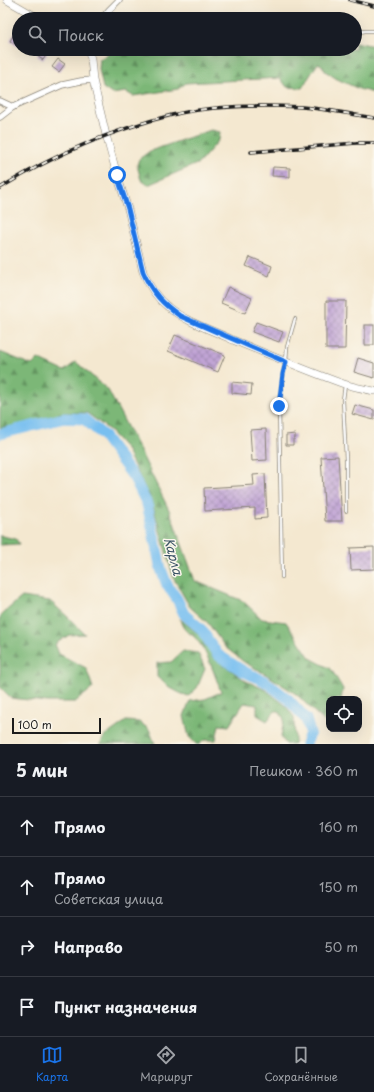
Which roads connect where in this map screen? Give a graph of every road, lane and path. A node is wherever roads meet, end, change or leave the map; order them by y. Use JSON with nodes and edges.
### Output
{"nodes":[{"id":1,"x":7,"y":0,"type":"edge"},
{"id":2,"x":119,"y":0,"type":"edge"},
{"id":3,"x":28,"y":12,"type":"edge"},
{"id":4,"x":107,"y":12,"type":"edge"},
{"id":5,"x":374,"y":31,"type":"edge"},
{"id":6,"x":362,"y":32,"type":"edge"},
{"id":7,"x":90,"y":56,"type":"edge"},
{"id":8,"x":93,"y":80,"type":"junction"},
{"id":9,"x":0,"y":101,"type":"edge"},
{"id":10,"x":14,"y":107,"type":"junction"},
{"id":11,"x":0,"y":117,"type":"edge"},
{"id":12,"x":295,"y":319,"type":"dead end"},
{"id":13,"x":286,"y":362,"type":"junction"},
{"id":14,"x":346,"y":384,"type":"junction"},
{"id":15,"x":374,"y":392,"type":"edge"},
{"id":16,"x":346,"y":511,"type":"dead end"},
{"id":17,"x":282,"y":578,"type":"dead end"}],
"edges":[{"from":1,"to":3,"type":"street"},
{"from":2,"to":4,"type":"street"},
{"from":5,"to":6,"type":"lane"},
{"from":7,"to":8,"type":"street"},
{"from":8,"to":10,"type":"street"},
{"from":8,"to":13,"type":"street"},
{"from":9,"to":10,"type":"street"},
{"from":10,"to":11,"type":"street"},
{"from":12,"to":13,"type":"lane"},
{"from":13,"to":14,"type":"street"},
{"from":13,"to":17,"type":"lane"},
{"from":14,"to":15,"type":"street"},
{"from":14,"to":16,"type":"lane"}]}
